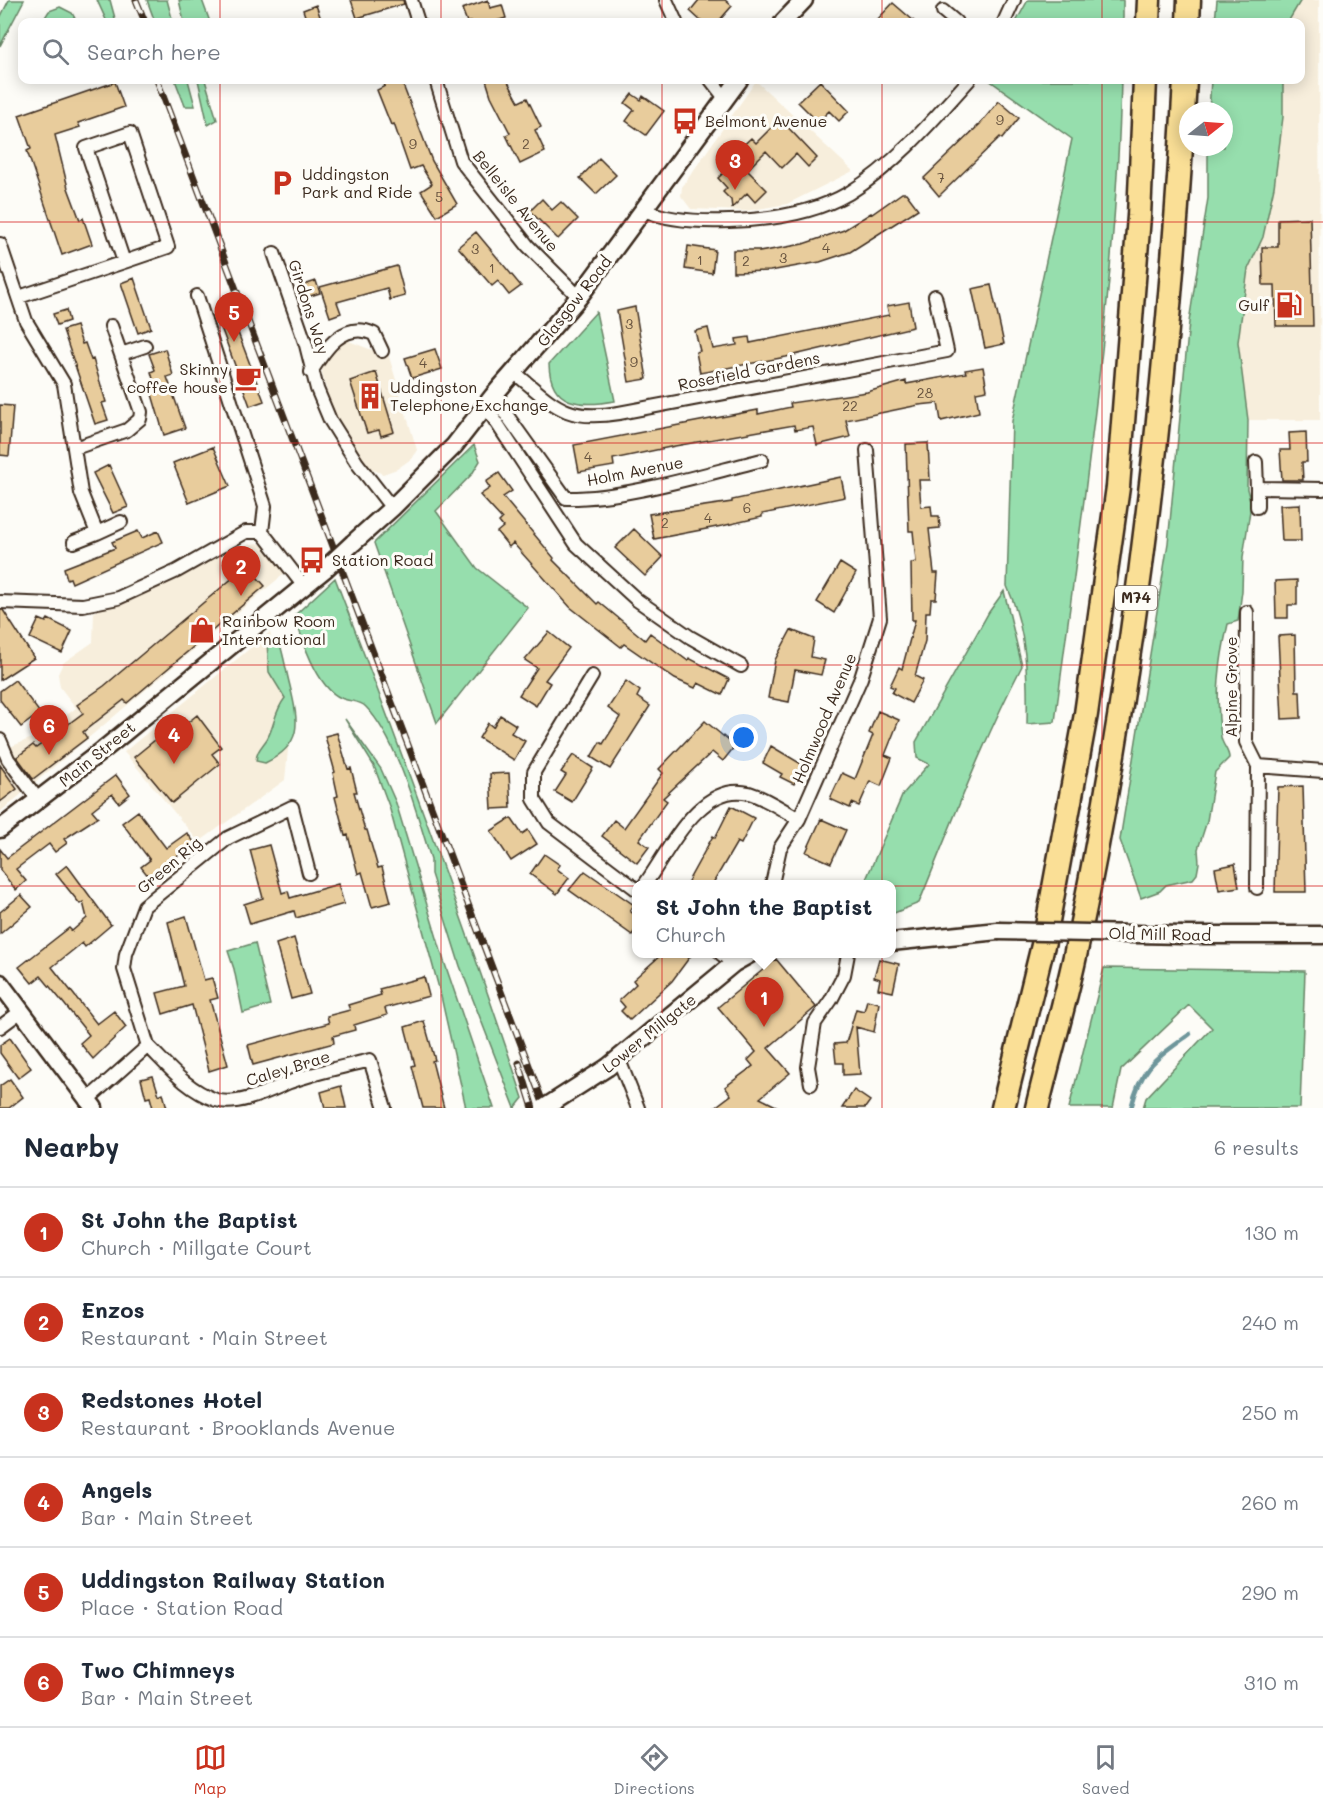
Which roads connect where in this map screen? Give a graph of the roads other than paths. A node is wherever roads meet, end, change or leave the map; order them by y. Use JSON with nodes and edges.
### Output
{"nodes":[{"id":1,"x":411,"y":0,"type":"edge"},
{"id":2,"x":666,"y":0,"type":"edge"},
{"id":3,"x":804,"y":0,"type":"edge"},
{"id":4,"x":1014,"y":0,"type":"edge"},
{"id":5,"x":1149,"y":0,"type":"edge"},
{"id":6,"x":1189,"y":0,"type":"edge"},
{"id":7,"x":943,"y":11,"type":"dead end"},
{"id":8,"x":417,"y":18,"type":"edge"},
{"id":9,"x":674,"y":18,"type":"edge"},
{"id":10,"x":787,"y":18,"type":"edge"},
{"id":11,"x":951,"y":18,"type":"edge"},
{"id":12,"x":1006,"y":18,"type":"edge"},
{"id":13,"x":1148,"y":18,"type":"edge"},
{"id":14,"x":1188,"y":18,"type":"edge"},
{"id":15,"x":437,"y":84,"type":"edge"},
{"id":16,"x":714,"y":84,"type":"edge"},
{"id":17,"x":736,"y":84,"type":"edge"},
{"id":18,"x":965,"y":84,"type":"edge"},
{"id":19,"x":1145,"y":84,"type":"edge"},
{"id":20,"x":1185,"y":84,"type":"edge"},
{"id":21,"x":725,"y":98,"type":"junction"},
{"id":22,"x":644,"y":210,"type":"junction"},
{"id":23,"x":0,"y":244,"type":"edge"},
{"id":24,"x":274,"y":253,"type":"dead end"},
{"id":25,"x":124,"y":262,"type":"junction"},
{"id":26,"x":196,"y":296,"type":"dead end"},
{"id":27,"x":935,"y":296,"type":"dead end"},
{"id":28,"x":19,"y":297,"type":"junction"},
{"id":29,"x":579,"y":297,"type":"junction"},
{"id":30,"x":111,"y":326,"type":"dead end"},
{"id":31,"x":145,"y":346,"type":"dead end"},
{"id":32,"x":382,"y":351,"type":"dead end"},
{"id":33,"x":121,"y":354,"type":"junction"},
{"id":34,"x":311,"y":372,"type":"junction"},
{"id":35,"x":515,"y":373,"type":"junction"},
{"id":36,"x":489,"y":400,"type":"junction"},
{"id":37,"x":75,"y":448,"type":"junction"},
{"id":38,"x":867,"y":450,"type":"dead end"},
{"id":39,"x":762,"y":460,"type":"dead end"},
{"id":40,"x":1256,"y":462,"type":"dead end"},
{"id":41,"x":1257,"y":488,"type":"junction"},
{"id":42,"x":1323,"y":489,"type":"edge"},
{"id":43,"x":1257,"y":507,"type":"dead end"},
{"id":44,"x":392,"y":508,"type":"junction"},
{"id":45,"x":121,"y":522,"type":"dead end"},
{"id":46,"x":97,"y":532,"type":"junction"},
{"id":47,"x":262,"y":532,"type":"junction"},
{"id":48,"x":74,"y":542,"type":"dead end"},
{"id":49,"x":303,"y":585,"type":"junction"},
{"id":50,"x":0,"y":602,"type":"edge"},
{"id":51,"x":1247,"y":612,"type":"dead end"},
{"id":52,"x":741,"y":666,"type":"dead end"},
{"id":53,"x":592,"y":675,"type":"dead end"},
{"id":54,"x":0,"y":740,"type":"edge"},
{"id":55,"x":1258,"y":766,"type":"junction"},
{"id":56,"x":1323,"y":771,"type":"edge"},
{"id":57,"x":39,"y":801,"type":"junction"},
{"id":58,"x":799,"y":819,"type":"junction"},
{"id":59,"x":0,"y":829,"type":"edge"},
{"id":60,"x":309,"y":873,"type":"dead end"},
{"id":61,"x":648,"y":880,"type":"edge"},
{"id":62,"x":773,"y":880,"type":"edge"},
{"id":63,"x":632,"y":886,"type":"edge"},
{"id":64,"x":1257,"y":888,"type":"dead end"},
{"id":65,"x":1323,"y":935,"type":"edge"},
{"id":66,"x":896,"y":941,"type":"edge"},
{"id":67,"x":727,"y":958,"type":"edge"},
{"id":68,"x":847,"y":958,"type":"edge"},
{"id":69,"x":0,"y":983,"type":"edge"},
{"id":70,"x":20,"y":1012,"type":"junction"},
{"id":71,"x":0,"y":1027,"type":"edge"},
{"id":72,"x":148,"y":1046,"type":"junction"},
{"id":73,"x":614,"y":1064,"type":"junction"},
{"id":74,"x":811,"y":1084,"type":"dead end"},
{"id":75,"x":90,"y":1104,"type":"edge"},
{"id":76,"x":385,"y":1108,"type":"edge"},
{"id":77,"x":544,"y":1108,"type":"edge"},
{"id":78,"x":638,"y":1108,"type":"edge"},
{"id":79,"x":1003,"y":1108,"type":"edge"},
{"id":80,"x":1036,"y":1108,"type":"edge"}],
"edges":[{"from":1,"to":8,"type":"street"},
{"from":2,"to":9,"type":"street"},
{"from":3,"to":10,"type":"main road"},
{"from":4,"to":12,"type":"street"},
{"from":5,"to":13,"type":"highway"},
{"from":6,"to":14,"type":"highway"},
{"from":7,"to":11,"type":"street"},
{"from":15,"to":29,"type":"street","name":"Belleisle Avenue"},
{"from":16,"to":21,"type":"street"},
{"from":17,"to":21,"type":"main road","name":"Glasgow Road"},
{"from":18,"to":22,"type":"street"},
{"from":19,"to":79,"type":"highway","number":"M74"},
{"from":20,"to":80,"type":"highway","number":"M74"},
{"from":21,"to":22,"type":"main road","name":"Glasgow Road"},
{"from":22,"to":29,"type":"main road","name":"Glasgow Road"},
{"from":23,"to":28,"type":"street"},
{"from":24,"to":34,"type":"street","name":"Girdons Way"},
{"from":25,"to":25,"type":"street"},
{"from":25,"to":28,"type":"street"},
{"from":26,"to":47,"type":"street"},
{"from":27,"to":35,"type":"street","name":"Rosefield Gardens"},
{"from":28,"to":37,"type":"street"},
{"from":29,"to":35,"type":"main road","name":"Glasgow Road"},
{"from":30,"to":33,"type":"street"},
{"from":31,"to":33,"type":"street"},
{"from":32,"to":34,"type":"street","name":"Girdons Way"},
{"from":33,"to":37,"type":"street"},
{"from":34,"to":44,"type":"street","name":"Girdons Way"},
{"from":35,"to":36,"type":"main road","name":"Glasgow Road"},
{"from":36,"to":39,"type":"street","name":"Holm Avenue"},
{"from":36,"to":44,"type":"main road","name":"Glasgow Road"},
{"from":36,"to":52,"type":"street"},
{"from":37,"to":46,"type":"street"},
{"from":38,"to":58,"type":"street","name":"Holmwood Avenue"},
{"from":40,"to":41,"type":"street"},
{"from":41,"to":42,"type":"street"},
{"from":41,"to":43,"type":"street"},
{"from":44,"to":49,"type":"main road","name":"Main Street","bridge":true},
{"from":45,"to":46,"type":"street"},
{"from":46,"to":48,"type":"street"},
{"from":47,"to":49,"type":"street"},
{"from":47,"to":50,"type":"street"},
{"from":49,"to":57,"type":"main road","name":"Main Street"},
{"from":51,"to":55,"type":"street","name":"Alpine Grove"},
{"from":53,"to":63,"type":"street"},
{"from":54,"to":57,"type":"street"},
{"from":55,"to":56,"type":"street"},
{"from":55,"to":64,"type":"street"},
{"from":57,"to":59,"type":"main road","name":"Main Street"},
{"from":58,"to":61,"type":"street"},
{"from":58,"to":62,"type":"street","name":"Holmwood Avenue"},
{"from":60,"to":72,"type":"street","name":"Green Rig"},
{"from":65,"to":66,"type":"main road","name":"Old Mill Road","bridge":true},
{"from":67,"to":73,"type":"main road","name":"Lower Millgate"},
{"from":68,"to":74,"type":"street"},
{"from":69,"to":70,"type":"main road"},
{"from":70,"to":71,"type":"street"},
{"from":70,"to":75,"type":"main road"},
{"from":72,"to":75,"type":"street"},
{"from":72,"to":76,"type":"street","name":"Caley Brae"},
{"from":73,"to":77,"type":"main road","name":"Lower Millgate","bridge":true},
{"from":73,"to":78,"type":"street"}]}
